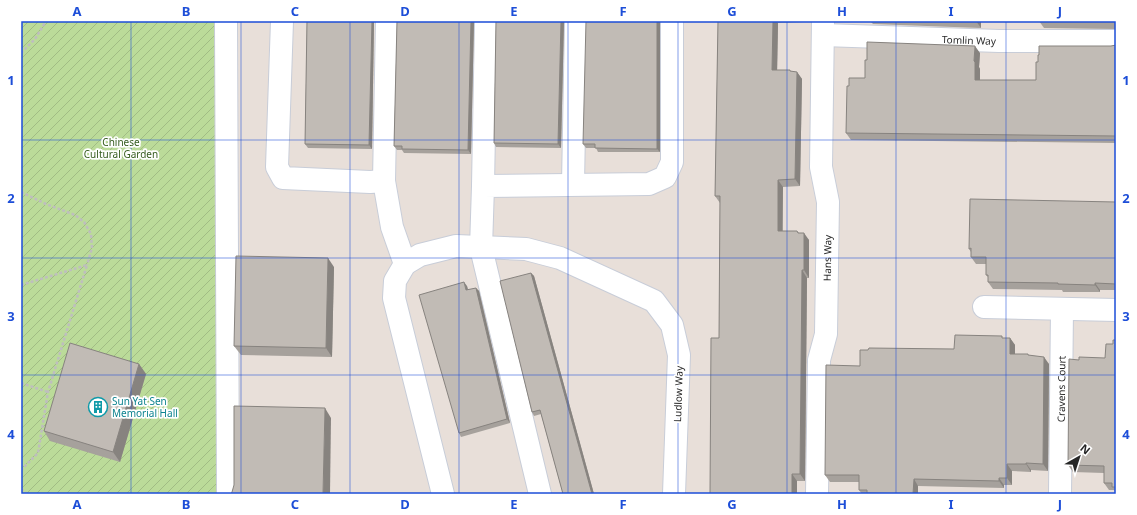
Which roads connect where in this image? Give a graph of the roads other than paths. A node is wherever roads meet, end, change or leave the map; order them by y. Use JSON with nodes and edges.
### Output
{"nodes":[{"id":1,"x":226,"y":21,"type":"edge"},
{"id":2,"x":282,"y":21,"type":"edge"},
{"id":3,"x":387,"y":21,"type":"edge"},
{"id":4,"x":486,"y":21,"type":"edge"},
{"id":5,"x":576,"y":21,"type":"edge"},
{"id":6,"x":672,"y":21,"type":"edge"},
{"id":7,"x":823,"y":28,"type":"edge"},
{"id":8,"x":1116,"y":41,"type":"edge"},
{"id":9,"x":384,"y":181,"type":"junction"},
{"id":10,"x":573,"y":184,"type":"junction"},
{"id":11,"x":483,"y":186,"type":"junction"},
{"id":12,"x":481,"y":248,"type":"junction"},
{"id":13,"x":405,"y":264,"type":"junction"},
{"id":14,"x":984,"y":307,"type":"dead end"},
{"id":15,"x":1062,"y":309,"type":"junction"},
{"id":16,"x":1116,"y":310,"type":"edge"},
{"id":17,"x":228,"y":494,"type":"edge"},
{"id":18,"x":443,"y":494,"type":"edge"},
{"id":19,"x":540,"y":494,"type":"edge"},
{"id":20,"x":674,"y":494,"type":"edge"},
{"id":21,"x":817,"y":494,"type":"edge"},
{"id":22,"x":1060,"y":494,"type":"edge"}],
"edges":[{"from":1,"to":17,"type":"street"},
{"from":2,"to":9,"type":"street"},
{"from":3,"to":9,"type":"street"},
{"from":4,"to":11,"type":"street"},
{"from":5,"to":10,"type":"street"},
{"from":6,"to":10,"type":"street"},
{"from":7,"to":8,"type":"street","name":"Tomlin Way"},
{"from":7,"to":21,"type":"street","name":"Hans Way"},
{"from":9,"to":13,"type":"street"},
{"from":10,"to":11,"type":"street"},
{"from":11,"to":12,"type":"street"},
{"from":12,"to":13,"type":"street"},
{"from":12,"to":19,"type":"street"},
{"from":12,"to":20,"type":"street","name":"Ludlow Way"},
{"from":13,"to":18,"type":"street"},
{"from":14,"to":15,"type":"street"},
{"from":15,"to":16,"type":"street"},
{"from":15,"to":22,"type":"street","name":"Cravens Court"}]}
